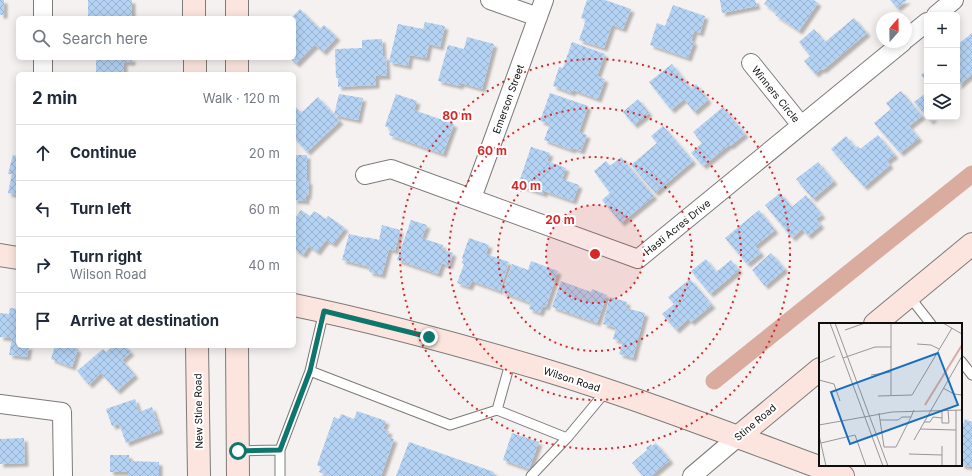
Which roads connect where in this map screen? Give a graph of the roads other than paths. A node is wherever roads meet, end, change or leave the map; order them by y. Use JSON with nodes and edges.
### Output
{"nodes":[{"id":1,"x":43,"y":0,"type":"edge"},
{"id":2,"x":194,"y":0,"type":"edge"},
{"id":3,"x":237,"y":0,"type":"edge"},
{"id":4,"x":490,"y":0,"type":"edge"},
{"id":5,"x":544,"y":0,"type":"edge"},
{"id":6,"x":954,"y":0,"type":"edge"},
{"id":7,"x":940,"y":12,"type":"edge"},
{"id":8,"x":43,"y":16,"type":"edge"},
{"id":9,"x":194,"y":16,"type":"edge"},
{"id":10,"x":237,"y":16,"type":"edge"},
{"id":11,"x":538,"y":17,"type":"junction"},
{"id":12,"x":924,"y":24,"type":"edge"},
{"id":13,"x":912,"y":34,"type":"edge"},
{"id":14,"x":896,"y":48,"type":"edge"},
{"id":15,"x":43,"y":60,"type":"edge"},
{"id":16,"x":194,"y":60,"type":"edge"},
{"id":17,"x":237,"y":60,"type":"edge"},
{"id":18,"x":751,"y":63,"type":"dead end"},
{"id":19,"x":43,"y":72,"type":"edge"},
{"id":20,"x":194,"y":72,"type":"edge"},
{"id":21,"x":237,"y":72,"type":"edge"},
{"id":22,"x":801,"y":125,"type":"junction"},
{"id":23,"x":365,"y":175,"type":"dead end"},
{"id":24,"x":472,"y":198,"type":"junction"},
{"id":25,"x":972,"y":244,"type":"edge"},
{"id":26,"x":0,"y":255,"type":"edge"},
{"id":27,"x":16,"y":258,"type":"edge"},
{"id":28,"x":909,"y":296,"type":"junction"},
{"id":29,"x":296,"y":305,"type":"edge"},
{"id":30,"x":324,"y":311,"type":"junction"},
{"id":31,"x":876,"y":323,"type":"edge"},
{"id":32,"x":930,"y":323,"type":"edge"},
{"id":33,"x":197,"y":348,"type":"edge"},
{"id":34,"x":237,"y":348,"type":"edge"},
{"id":35,"x":511,"y":360,"type":"junction"},
{"id":36,"x":962,"y":362,"type":"edge"},
{"id":37,"x":819,"y":370,"type":"edge"},
{"id":38,"x":310,"y":371,"type":"junction"},
{"id":39,"x":972,"y":375,"type":"edge"},
{"id":40,"x":607,"y":390,"type":"junction"},
{"id":41,"x":0,"y":404,"type":"edge"},
{"id":42,"x":497,"y":410,"type":"junction"},
{"id":43,"x":738,"y":437,"type":"junction"},
{"id":44,"x":567,"y":438,"type":"junction"},
{"id":45,"x":280,"y":450,"type":"junction"},
{"id":46,"x":238,"y":451,"type":"junction"},
{"id":47,"x":836,"y":475,"type":"edge"},
{"id":48,"x":63,"y":476,"type":"edge"},
{"id":49,"x":199,"y":476,"type":"edge"},
{"id":50,"x":238,"y":476,"type":"edge"},
{"id":51,"x":280,"y":476,"type":"edge"},
{"id":52,"x":531,"y":476,"type":"edge"},
{"id":53,"x":692,"y":476,"type":"edge"}],
"edges":[{"from":1,"to":8,"type":"street"},
{"from":2,"to":9,"type":"street"},
{"from":3,"to":10,"type":"street"},
{"from":4,"to":11,"type":"street"},
{"from":5,"to":11,"type":"street","name":"Emerson Street"},
{"from":6,"to":7,"type":"street"},
{"from":11,"to":24,"type":"street","name":"Emerson Street"},
{"from":12,"to":13,"type":"street"},
{"from":14,"to":22,"type":"street","name":"Hasti Acres Drive"},
{"from":15,"to":19,"type":"street"},
{"from":16,"to":20,"type":"street"},
{"from":17,"to":21,"type":"street"},
{"from":18,"to":22,"type":"street","name":"Winners Circle"},
{"from":22,"to":24,"type":"street","name":"Hasti Acres Drive"},
{"from":23,"to":24,"type":"street","name":"Hasti Acres Drive"},
{"from":25,"to":28,"type":"street"},
{"from":26,"to":27,"type":"street"},
{"from":28,"to":31,"type":"street"},
{"from":28,"to":32,"type":"lane"},
{"from":29,"to":30,"type":"street","name":"Wilson Road"},
{"from":30,"to":35,"type":"street","name":"Wilson Road"},
{"from":30,"to":38,"type":"lane"},
{"from":33,"to":49,"type":"street","name":"New Stine Road"},
{"from":34,"to":46,"type":"street"},
{"from":35,"to":40,"type":"street","name":"Wilson Road"},
{"from":35,"to":42,"type":"lane"},
{"from":36,"to":39,"type":"lane"},
{"from":37,"to":43,"type":"street","name":"Stine Road"},
{"from":38,"to":42,"type":"lane"},
{"from":38,"to":45,"type":"lane"},
{"from":40,"to":43,"type":"street","name":"Wilson Road"},
{"from":40,"to":44,"type":"lane"},
{"from":41,"to":48,"type":"street"},
{"from":42,"to":44,"type":"lane"},
{"from":43,"to":47,"type":"street","name":"Wilson Road"},
{"from":43,"to":53,"type":"street","name":"Stine Road"},
{"from":44,"to":52,"type":"lane"},
{"from":45,"to":46,"type":"lane"},
{"from":45,"to":51,"type":"lane"},
{"from":46,"to":50,"type":"street"}]}
